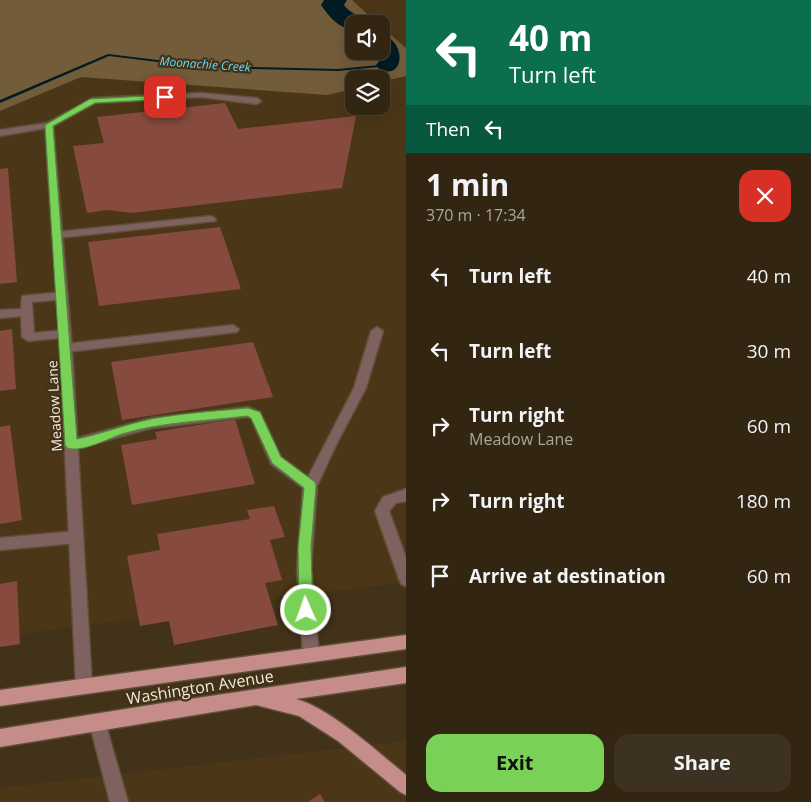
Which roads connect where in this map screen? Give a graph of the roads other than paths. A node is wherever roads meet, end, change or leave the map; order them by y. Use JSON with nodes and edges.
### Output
{"nodes":[{"id":1,"x":257,"y":101,"type":"dead end"},
{"id":2,"x":49,"y":125,"type":"junction"},
{"id":3,"x":0,"y":133,"type":"edge"},
{"id":4,"x":211,"y":219,"type":"dead end"},
{"id":5,"x":57,"y":235,"type":"junction"},
{"id":6,"x":62,"y":296,"type":"junction"},
{"id":7,"x":26,"y":312,"type":"junction"},
{"id":8,"x":0,"y":314,"type":"edge"},
{"id":9,"x":233,"y":329,"type":"dead end"},
{"id":10,"x":377,"y":332,"type":"dead end"},
{"id":11,"x":65,"y":334,"type":"junction"},
{"id":12,"x":66,"y":348,"type":"junction"},
{"id":13,"x":71,"y":445,"type":"junction"},
{"id":14,"x":310,"y":486,"type":"junction"},
{"id":15,"x":406,"y":494,"type":"edge"},
{"id":16,"x":76,"y":537,"type":"junction"},
{"id":17,"x":0,"y":544,"type":"edge"},
{"id":18,"x":406,"y":578,"type":"edge"},
{"id":19,"x":406,"y":642,"type":"edge"},
{"id":20,"x":311,"y":655,"type":"junction"},
{"id":21,"x":406,"y":675,"type":"edge"},
{"id":22,"x":84,"y":686,"type":"junction"},
{"id":23,"x":0,"y":698,"type":"edge"},
{"id":24,"x":254,"y":698,"type":"junction"},
{"id":25,"x":96,"y":722,"type":"junction"},
{"id":26,"x":0,"y":738,"type":"edge"},
{"id":27,"x":406,"y":786,"type":"edge"},
{"id":28,"x":118,"y":802,"type":"edge"}],
"edges":[{"from":1,"to":2,"type":"street"},
{"from":2,"to":3,"type":"street"},
{"from":2,"to":5,"type":"street","name":"Meadow Lane"},
{"from":4,"to":5,"type":"street"},
{"from":5,"to":6,"type":"street","name":"Meadow Lane"},
{"from":6,"to":7,"type":"street"},
{"from":6,"to":11,"type":"street","name":"Meadow Lane"},
{"from":7,"to":8,"type":"street"},
{"from":7,"to":11,"type":"street"},
{"from":9,"to":12,"type":"street"},
{"from":10,"to":14,"type":"street"},
{"from":11,"to":12,"type":"street","name":"Meadow Lane"},
{"from":12,"to":13,"type":"street","name":"Meadow Lane"},
{"from":13,"to":14,"type":"street"},
{"from":13,"to":16,"type":"street","name":"Meadow Lane"},
{"from":14,"to":20,"type":"street"},
{"from":15,"to":18,"type":"street"},
{"from":16,"to":17,"type":"street"},
{"from":16,"to":22,"type":"street","name":"Meadow Lane"},
{"from":19,"to":20,"type":"main road","name":"Washington Avenue"},
{"from":20,"to":22,"type":"main road","name":"Washington Avenue"},
{"from":21,"to":24,"type":"main road","name":"Washington Avenue"},
{"from":22,"to":23,"type":"main road","name":"Washington Avenue"},
{"from":24,"to":25,"type":"main road","name":"Washington Avenue"},
{"from":24,"to":27,"type":"main road"},
{"from":25,"to":26,"type":"main road","name":"Washington Avenue"},
{"from":25,"to":28,"type":"street"}]}
